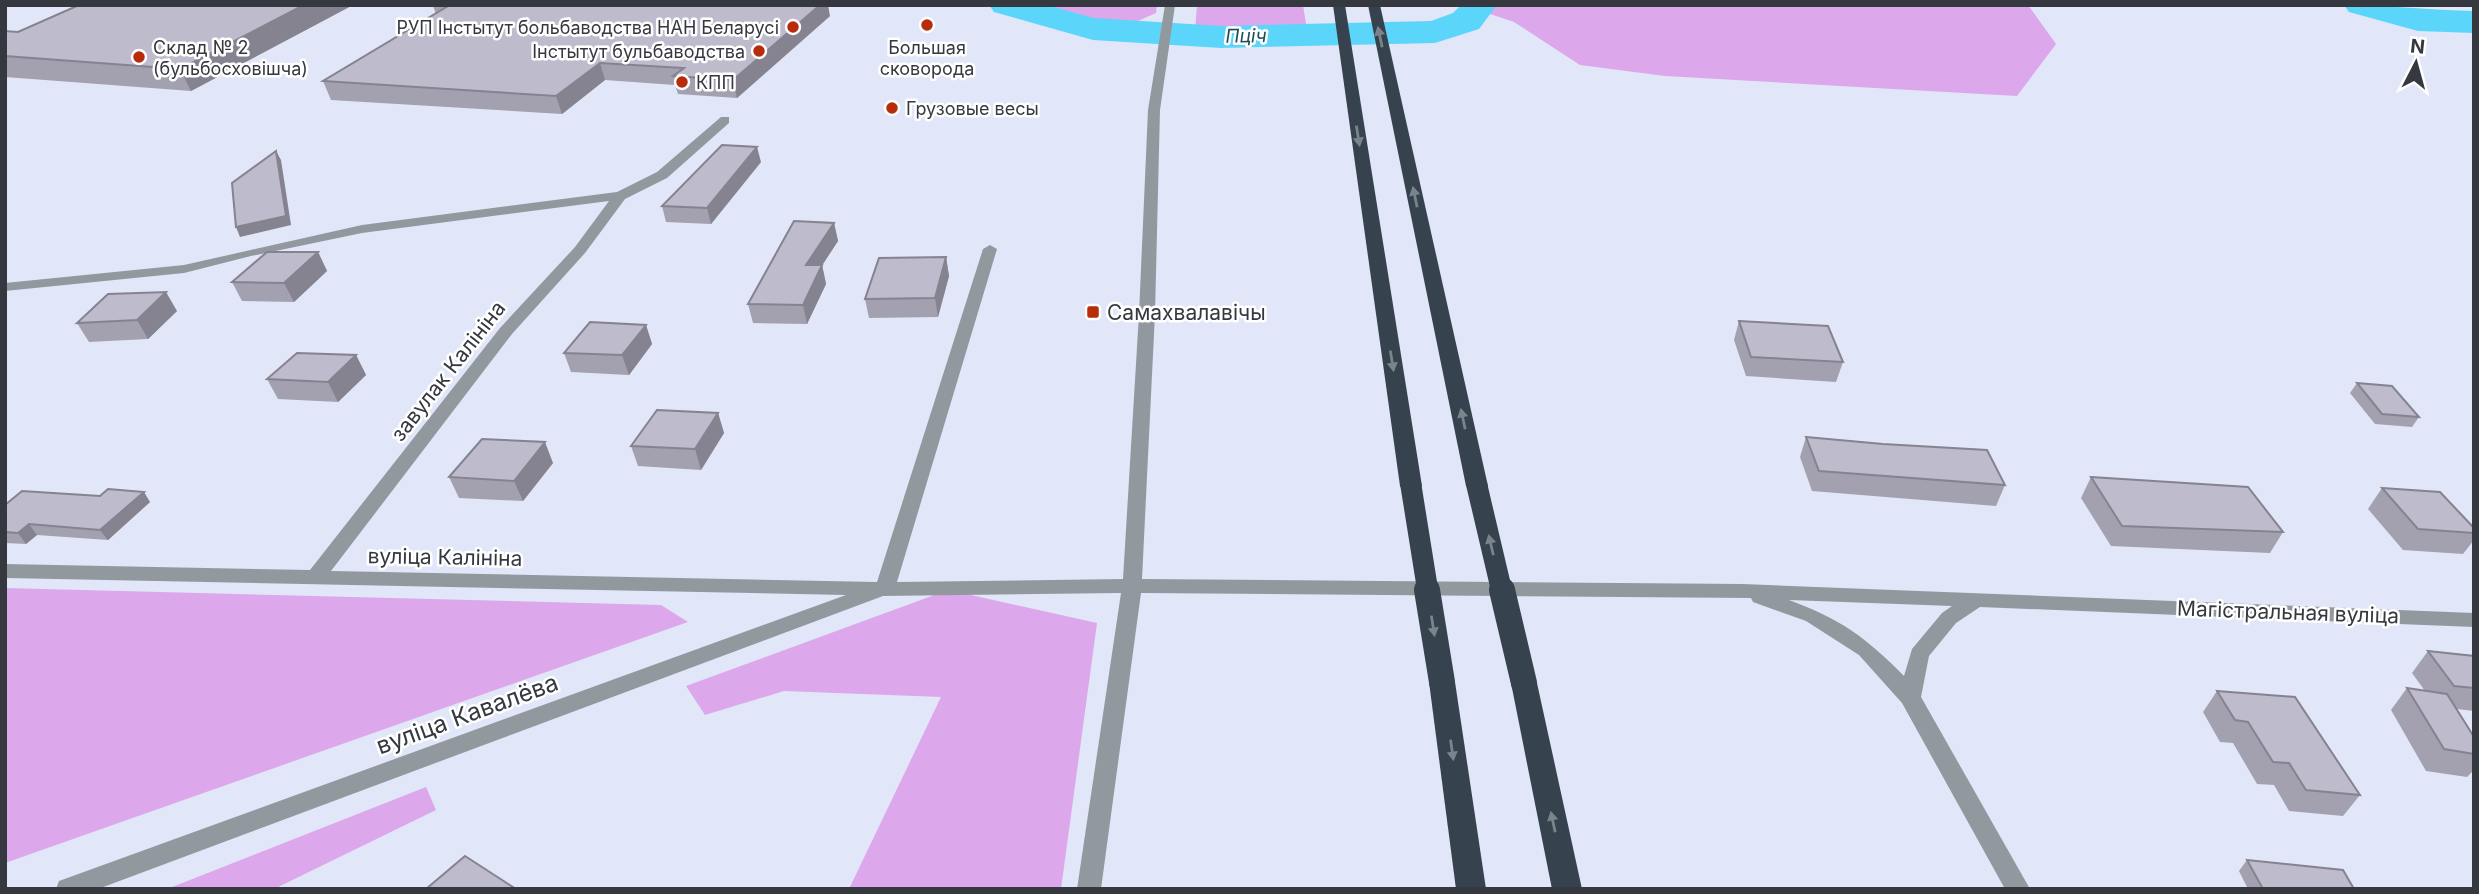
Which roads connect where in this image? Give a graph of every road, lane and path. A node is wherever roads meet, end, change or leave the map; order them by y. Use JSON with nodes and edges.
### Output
{"nodes":[{"id":1,"x":1339,"y":5,"type":"edge"},
{"id":2,"x":1374,"y":5,"type":"edge"},
{"id":3,"x":1170,"y":10,"type":"edge"},
{"id":4,"x":725,"y":120,"type":"dead end"},
{"id":5,"x":620,"y":196,"type":"junction"},
{"id":6,"x":990,"y":249,"type":"dead end"},
{"id":7,"x":5,"y":287,"type":"edge"},
{"id":8,"x":5,"y":571,"type":"edge"},
{"id":9,"x":315,"y":578,"type":"junction"},
{"id":10,"x":1132,"y":586,"type":"junction"},
{"id":11,"x":885,"y":589,"type":"junction"},
{"id":12,"x":1743,"y":591,"type":"junction"},
{"id":13,"x":1977,"y":600,"type":"junction"},
{"id":14,"x":2474,"y":620,"type":"edge"},
{"id":15,"x":1910,"y":697,"type":"junction"},
{"id":16,"x":68,"y":889,"type":"edge"},
{"id":17,"x":1089,"y":889,"type":"edge"},
{"id":18,"x":1471,"y":889,"type":"edge"},
{"id":19,"x":1567,"y":889,"type":"edge"},
{"id":20,"x":2018,"y":889,"type":"edge"}],
"edges":[{"from":1,"to":18,"type":"highway","one_way":true,"bridge":true},
{"from":19,"to":2,"type":"highway","one_way":true,"bridge":true},
{"from":3,"to":10,"type":"street"},
{"from":4,"to":5,"type":"street"},
{"from":5,"to":7,"type":"street"},
{"from":5,"to":9,"type":"street","name":"завулак Калініна"},
{"from":6,"to":11,"type":"street"},
{"from":8,"to":9,"type":"street","name":"вуліца Калініна"},
{"from":9,"to":11,"type":"street","name":"вуліца Калініна"},
{"from":10,"to":11,"type":"street","name":"вуліца Калініна"},
{"from":10,"to":12,"type":"street","name":"вуліца Калініна"},
{"from":10,"to":17,"type":"street"},
{"from":11,"to":16,"type":"street","name":"вуліца Кавалёва"},
{"from":12,"to":13,"type":"street","name":"Магістральная вуліца"},
{"from":12,"to":15,"type":"street"},
{"from":13,"to":14,"type":"street","name":"Магістральная вуліца"},
{"from":13,"to":15,"type":"street"},
{"from":15,"to":20,"type":"street"}]}
